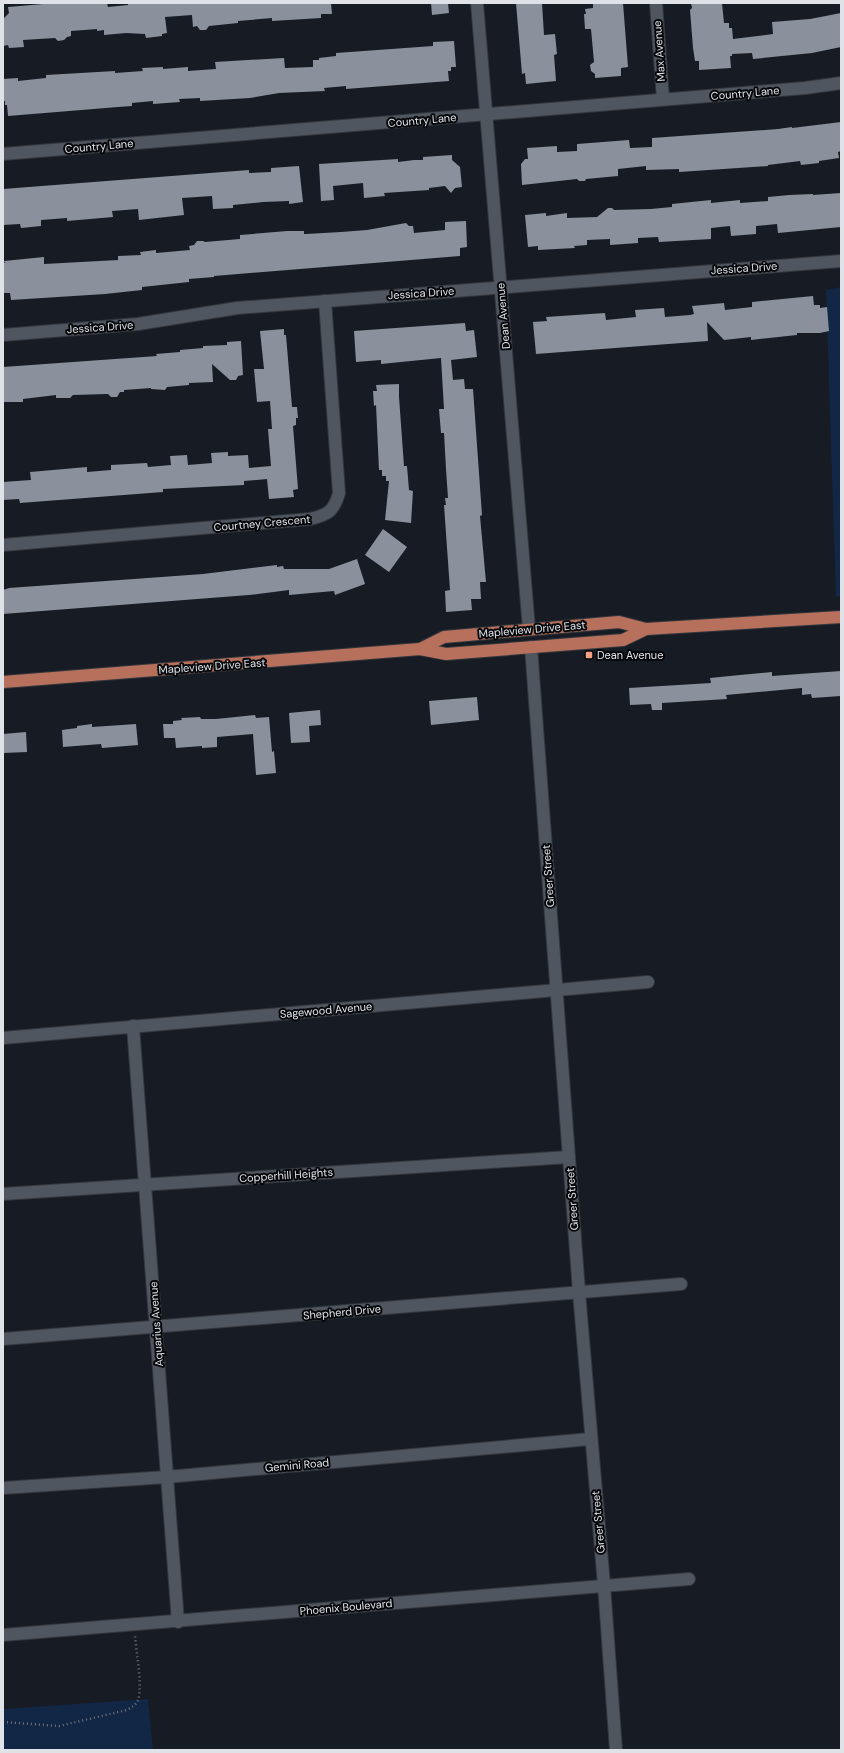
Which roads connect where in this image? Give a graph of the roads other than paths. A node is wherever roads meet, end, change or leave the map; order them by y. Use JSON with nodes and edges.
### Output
{"nodes":[{"id":1,"x":477,"y":3,"type":"edge"},
{"id":2,"x":656,"y":3,"type":"edge"},
{"id":3,"x":841,"y":83,"type":"edge"},
{"id":4,"x":663,"y":99,"type":"junction"},
{"id":5,"x":487,"y":114,"type":"junction"},
{"id":6,"x":3,"y":154,"type":"edge"},
{"id":7,"x":841,"y":261,"type":"edge"},
{"id":8,"x":501,"y":287,"type":"junction"},
{"id":9,"x":325,"y":301,"type":"junction"},
{"id":10,"x":3,"y":335,"type":"edge"},
{"id":11,"x":3,"y":544,"type":"edge"},
{"id":12,"x":841,"y":617,"type":"edge"},
{"id":13,"x":529,"y":629,"type":"junction"},
{"id":14,"x":646,"y":629,"type":"junction"},
{"id":15,"x":531,"y":648,"type":"junction"},
{"id":16,"x":420,"y":650,"type":"junction"},
{"id":17,"x":3,"y":682,"type":"edge"},
{"id":18,"x":648,"y":982,"type":"dead end"},
{"id":19,"x":556,"y":991,"type":"junction"},
{"id":20,"x":133,"y":1026,"type":"junction"},
{"id":21,"x":3,"y":1038,"type":"edge"},
{"id":22,"x":569,"y":1157,"type":"junction"},
{"id":23,"x":145,"y":1184,"type":"junction"},
{"id":24,"x":3,"y":1194,"type":"edge"},
{"id":25,"x":681,"y":1284,"type":"dead end"},
{"id":26,"x":579,"y":1292,"type":"junction"},
{"id":27,"x":156,"y":1327,"type":"junction"},
{"id":28,"x":3,"y":1339,"type":"edge"},
{"id":29,"x":590,"y":1439,"type":"junction"},
{"id":30,"x":167,"y":1477,"type":"junction"},
{"id":31,"x":3,"y":1488,"type":"edge"},
{"id":32,"x":689,"y":1579,"type":"dead end"},
{"id":33,"x":604,"y":1585,"type":"junction"},
{"id":34,"x":178,"y":1622,"type":"junction"},
{"id":35,"x":3,"y":1635,"type":"edge"},
{"id":36,"x":616,"y":1750,"type":"edge"}],
"edges":[{"from":1,"to":5,"type":"street","name":"Dean Avenue"},
{"from":2,"to":4,"type":"street","name":"Max Avenue"},
{"from":3,"to":4,"type":"street","name":"Country Lane"},
{"from":4,"to":5,"type":"street","name":"Country Lane"},
{"from":5,"to":6,"type":"street","name":"Country Lane"},
{"from":5,"to":8,"type":"street","name":"Dean Avenue"},
{"from":7,"to":8,"type":"street","name":"Jessica Drive"},
{"from":8,"to":9,"type":"street","name":"Jessica Drive"},
{"from":8,"to":13,"type":"street","name":"Dean Avenue"},
{"from":9,"to":10,"type":"street","name":"Jessica Drive"},
{"from":9,"to":11,"type":"street","name":"Courtney Crescent"},
{"from":12,"to":14,"type":"main road","name":"Mapleview Drive East"},
{"from":13,"to":14,"type":"main road","name":"Mapleview Drive East"},
{"from":13,"to":16,"type":"main road","name":"Mapleview Drive East"},
{"from":14,"to":15,"type":"main road","name":"Mapleview Drive East"},
{"from":15,"to":16,"type":"main road","name":"Mapleview Drive East"},
{"from":15,"to":19,"type":"street","name":"Greer Street"},
{"from":16,"to":17,"type":"main road","name":"Mapleview Drive East"},
{"from":18,"to":19,"type":"street","name":"Sagewood Avenue"},
{"from":19,"to":20,"type":"street","name":"Sagewood Avenue"},
{"from":19,"to":22,"type":"street","name":"Greer Street"},
{"from":20,"to":21,"type":"street","name":"Sagewood Avenue"},
{"from":20,"to":23,"type":"street","name":"Aquarius Avenue"},
{"from":22,"to":23,"type":"street","name":"Copperhill Heights"},
{"from":22,"to":26,"type":"street","name":"Greer Street"},
{"from":23,"to":24,"type":"street","name":"Copperhill Heights"},
{"from":23,"to":27,"type":"street","name":"Aquarius Avenue"},
{"from":25,"to":26,"type":"street","name":"Shepherd Drive"},
{"from":26,"to":27,"type":"street","name":"Shepherd Drive"},
{"from":26,"to":29,"type":"street","name":"Greer Street"},
{"from":27,"to":28,"type":"street","name":"Shepherd Drive"},
{"from":27,"to":30,"type":"street","name":"Aquarius Avenue"},
{"from":29,"to":30,"type":"street","name":"Gemini Road"},
{"from":29,"to":33,"type":"street","name":"Greer Street"},
{"from":30,"to":31,"type":"street","name":"Gemini Road"},
{"from":30,"to":34,"type":"street","name":"Aquarius Avenue"},
{"from":32,"to":33,"type":"street","name":"Phoenix Boulevard"},
{"from":33,"to":34,"type":"street","name":"Phoenix Boulevard"},
{"from":33,"to":36,"type":"street","name":"Greer Street"},
{"from":34,"to":35,"type":"street","name":"Phoenix Boulevard"}]}
